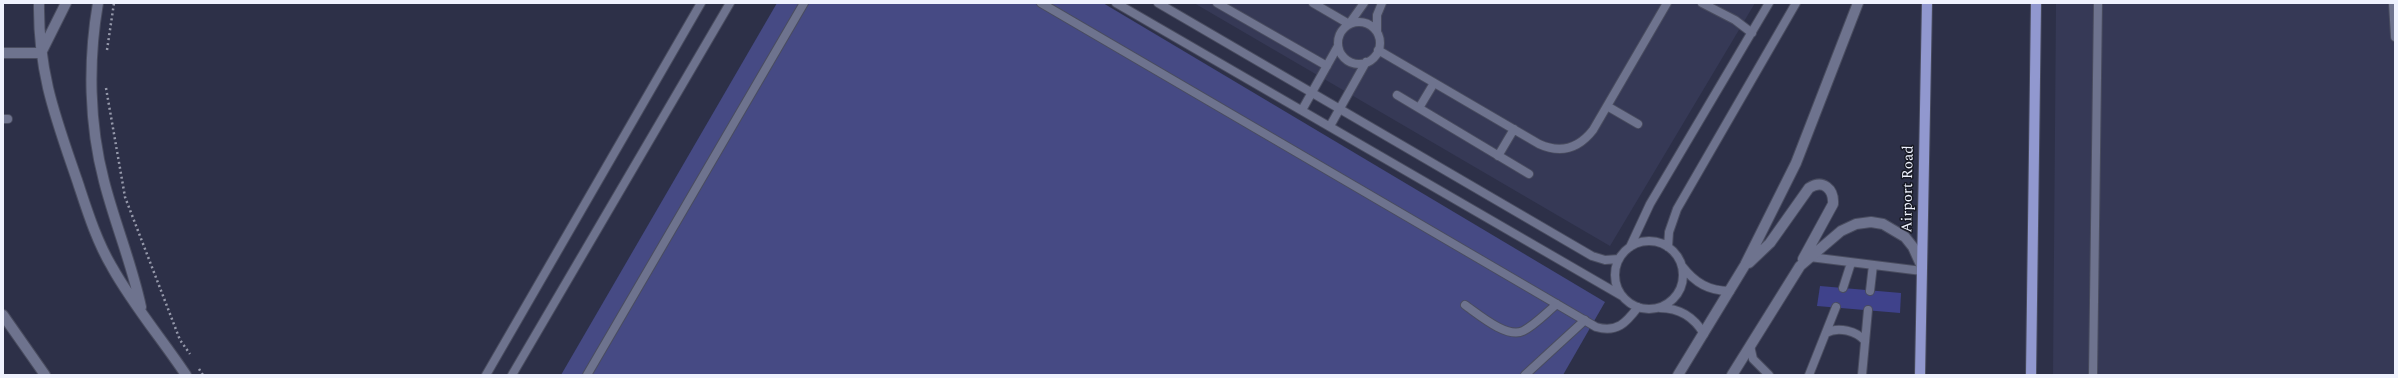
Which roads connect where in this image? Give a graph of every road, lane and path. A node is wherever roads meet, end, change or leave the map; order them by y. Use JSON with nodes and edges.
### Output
{"nodes":[{"id":1,"x":39,"y":3,"type":"edge"},
{"id":2,"x":66,"y":3,"type":"edge"},
{"id":3,"x":98,"y":3,"type":"edge"},
{"id":4,"x":114,"y":3,"type":"edge"},
{"id":5,"x":701,"y":3,"type":"edge"},
{"id":6,"x":730,"y":3,"type":"edge"},
{"id":7,"x":804,"y":3,"type":"edge"},
{"id":8,"x":1040,"y":3,"type":"edge"},
{"id":9,"x":1116,"y":3,"type":"edge"},
{"id":10,"x":1158,"y":3,"type":"edge"},
{"id":11,"x":1217,"y":3,"type":"edge"},
{"id":12,"x":1313,"y":3,"type":"edge"},
{"id":13,"x":1364,"y":3,"type":"edge"},
{"id":14,"x":1382,"y":3,"type":"edge"},
{"id":15,"x":1667,"y":3,"type":"edge"},
{"id":16,"x":1702,"y":3,"type":"edge"},
{"id":17,"x":1769,"y":3,"type":"edge"},
{"id":18,"x":1796,"y":3,"type":"edge"},
{"id":19,"x":1858,"y":3,"type":"edge"},
{"id":20,"x":1927,"y":3,"type":"edge"},
{"id":21,"x":2036,"y":3,"type":"edge"},
{"id":22,"x":2098,"y":3,"type":"edge"},
{"id":23,"x":2393,"y":3,"type":"edge"},
{"id":24,"x":1130,"y":6,"type":"edge"},
{"id":25,"x":1350,"y":24,"type":"junction"},
{"id":26,"x":1377,"y":31,"type":"junction"},
{"id":27,"x":1752,"y":34,"type":"junction"},
{"id":28,"x":2395,"y":37,"type":"edge"},
{"id":29,"x":1338,"y":46,"type":"junction"},
{"id":30,"x":1378,"y":50,"type":"junction"},
{"id":31,"x":3,"y":53,"type":"edge"},
{"id":32,"x":41,"y":53,"type":"junction"},
{"id":33,"x":107,"y":53,"type":"dead end"},
{"id":34,"x":1366,"y":62,"type":"junction"},
{"id":35,"x":1327,"y":66,"type":"junction"},
{"id":36,"x":105,"y":82,"type":"dead end"},
{"id":37,"x":1434,"y":83,"type":"junction"},
{"id":38,"x":1312,"y":92,"type":"junction"},
{"id":39,"x":1397,"y":95,"type":"dead end"},
{"id":40,"x":1607,"y":106,"type":"junction"},
{"id":41,"x":1419,"y":108,"type":"junction"},
{"id":42,"x":1340,"y":109,"type":"junction"},
{"id":43,"x":1302,"y":110,"type":"junction"},
{"id":44,"x":1638,"y":124,"type":"dead end"},
{"id":45,"x":1330,"y":126,"type":"junction"},
{"id":46,"x":1514,"y":129,"type":"junction"},
{"id":47,"x":1498,"y":156,"type":"junction"},
{"id":48,"x":1529,"y":174,"type":"dead end"},
{"id":49,"x":1630,"y":247,"type":"junction"},
{"id":50,"x":1668,"y":247,"type":"junction"},
{"id":51,"x":1810,"y":257,"type":"junction"},
{"id":52,"x":1619,"y":260,"type":"junction"},
{"id":53,"x":1851,"y":263,"type":"junction"},
{"id":54,"x":1680,"y":264,"type":"junction"},
{"id":55,"x":1745,"y":265,"type":"junction"},
{"id":56,"x":1872,"y":265,"type":"junction"},
{"id":57,"x":1800,"y":266,"type":"junction"},
{"id":58,"x":1922,"y":269,"type":"junction"},
{"id":59,"x":1843,"y":288,"type":"dead end"},
{"id":60,"x":1730,"y":291,"type":"junction"},
{"id":61,"x":1870,"y":291,"type":"dead end"},
{"id":62,"x":1622,"y":296,"type":"junction"},
{"id":63,"x":1557,"y":304,"type":"junction"},
{"id":64,"x":1465,"y":305,"type":"dead end"},
{"id":65,"x":1836,"y":307,"type":"dead end"},
{"id":66,"x":1638,"y":308,"type":"junction"},
{"id":67,"x":1657,"y":308,"type":"junction"},
{"id":68,"x":1868,"y":310,"type":"dead end"},
{"id":69,"x":143,"y":313,"type":"junction"},
{"id":70,"x":3,"y":315,"type":"edge"},
{"id":71,"x":1586,"y":320,"type":"junction"},
{"id":72,"x":1704,"y":334,"type":"junction"},
{"id":73,"x":1826,"y":334,"type":"junction"},
{"id":74,"x":1865,"y":341,"type":"junction"},
{"id":75,"x":1750,"y":346,"type":"junction"},
{"id":76,"x":192,"y":357,"type":"dead end"},
{"id":77,"x":195,"y":363,"type":"dead end"},
{"id":78,"x":45,"y":375,"type":"edge"},
{"id":79,"x":186,"y":375,"type":"edge"},
{"id":80,"x":203,"y":375,"type":"edge"},
{"id":81,"x":486,"y":375,"type":"edge"},
{"id":82,"x":512,"y":375,"type":"edge"},
{"id":83,"x":587,"y":375,"type":"edge"},
{"id":84,"x":1525,"y":375,"type":"edge"},
{"id":85,"x":1678,"y":375,"type":"edge"},
{"id":86,"x":1732,"y":375,"type":"edge"},
{"id":87,"x":1769,"y":375,"type":"edge"},
{"id":88,"x":1810,"y":375,"type":"edge"},
{"id":89,"x":1862,"y":375,"type":"edge"},
{"id":90,"x":1920,"y":375,"type":"edge"},
{"id":91,"x":2031,"y":375,"type":"edge"},
{"id":92,"x":2093,"y":375,"type":"edge"}],
"edges":[{"from":1,"to":32,"type":"street"},
{"from":2,"to":32,"type":"street"},
{"from":3,"to":69,"type":"street"},
{"from":4,"to":33,"type":"path"},
{"from":5,"to":81,"type":"lane"},
{"from":6,"to":82,"type":"lane"},
{"from":7,"to":83,"type":"lane"},
{"from":8,"to":63,"type":"lane"},
{"from":9,"to":24,"type":"lane"},
{"from":10,"to":38,"type":"lane"},
{"from":11,"to":35,"type":"lane"},
{"from":12,"to":25,"type":"lane"},
{"from":13,"to":25,"type":"lane"},
{"from":14,"to":26,"type":"lane"},
{"from":15,"to":40,"type":"lane"},
{"from":16,"to":27,"type":"lane"},
{"from":17,"to":27,"type":"lane"},
{"from":18,"to":50,"type":"lane"},
{"from":19,"to":55,"type":"street"},
{"from":20,"to":58,"type":"main road","name":"Airport Road"},
{"from":21,"to":91,"type":"main road"},
{"from":22,"to":92,"type":"lane"},
{"from":23,"to":28,"type":"lane"},
{"from":24,"to":43,"type":"lane"},
{"from":25,"to":26,"type":"lane"},
{"from":25,"to":29,"type":"lane"},
{"from":26,"to":30,"type":"lane"},
{"from":27,"to":49,"type":"lane"},
{"from":29,"to":34,"type":"lane"},
{"from":29,"to":35,"type":"lane"},
{"from":30,"to":34,"type":"lane"},
{"from":30,"to":37,"type":"lane"},
{"from":31,"to":32,"type":"street"},
{"from":32,"to":69,"type":"street"},
{"from":34,"to":42,"type":"lane"},
{"from":35,"to":38,"type":"lane"},
{"from":36,"to":76,"type":"path"},
{"from":37,"to":41,"type":"lane"},
{"from":37,"to":46,"type":"lane"},
{"from":38,"to":42,"type":"lane"},
{"from":38,"to":43,"type":"lane"},
{"from":39,"to":41,"type":"lane"},
{"from":40,"to":44,"type":"lane"},
{"from":40,"to":46,"type":"lane"},
{"from":41,"to":47,"type":"lane"},
{"from":42,"to":45,"type":"lane"},
{"from":42,"to":52,"type":"lane"},
{"from":43,"to":45,"type":"lane"},
{"from":45,"to":62,"type":"lane"},
{"from":46,"to":47,"type":"lane"},
{"from":47,"to":48,"type":"lane"},
{"from":49,"to":50,"type":"lane"},
{"from":49,"to":52,"type":"lane"},
{"from":50,"to":54,"type":"lane"},
{"from":51,"to":53,"type":"lane"},
{"from":51,"to":57,"type":"street"},
{"from":51,"to":58,"type":"street"},
{"from":52,"to":62,"type":"lane"},
{"from":53,"to":56,"type":"lane"},
{"from":53,"to":59,"type":"lane"},
{"from":54,"to":60,"type":"lane"},
{"from":54,"to":67,"type":"lane"},
{"from":55,"to":57,"type":"street"},
{"from":55,"to":60,"type":"street"},
{"from":56,"to":58,"type":"lane"},
{"from":56,"to":61,"type":"lane"},
{"from":57,"to":75,"type":"street"},
{"from":58,"to":90,"type":"main road","name":"Airport Road"},
{"from":60,"to":72,"type":"street"},
{"from":62,"to":66,"type":"lane"},
{"from":63,"to":64,"type":"lane"},
{"from":63,"to":71,"type":"lane"},
{"from":65,"to":73,"type":"lane"},
{"from":66,"to":67,"type":"lane"},
{"from":66,"to":71,"type":"lane"},
{"from":67,"to":72,"type":"lane"},
{"from":68,"to":74,"type":"lane"},
{"from":69,"to":79,"type":"street"},
{"from":70,"to":78,"type":"street"},
{"from":71,"to":84,"type":"lane"},
{"from":72,"to":85,"type":"street"},
{"from":73,"to":74,"type":"lane"},
{"from":73,"to":88,"type":"lane"},
{"from":74,"to":89,"type":"lane"},
{"from":75,"to":86,"type":"street"},
{"from":75,"to":87,"type":"lane"},
{"from":77,"to":80,"type":"path"}]}
